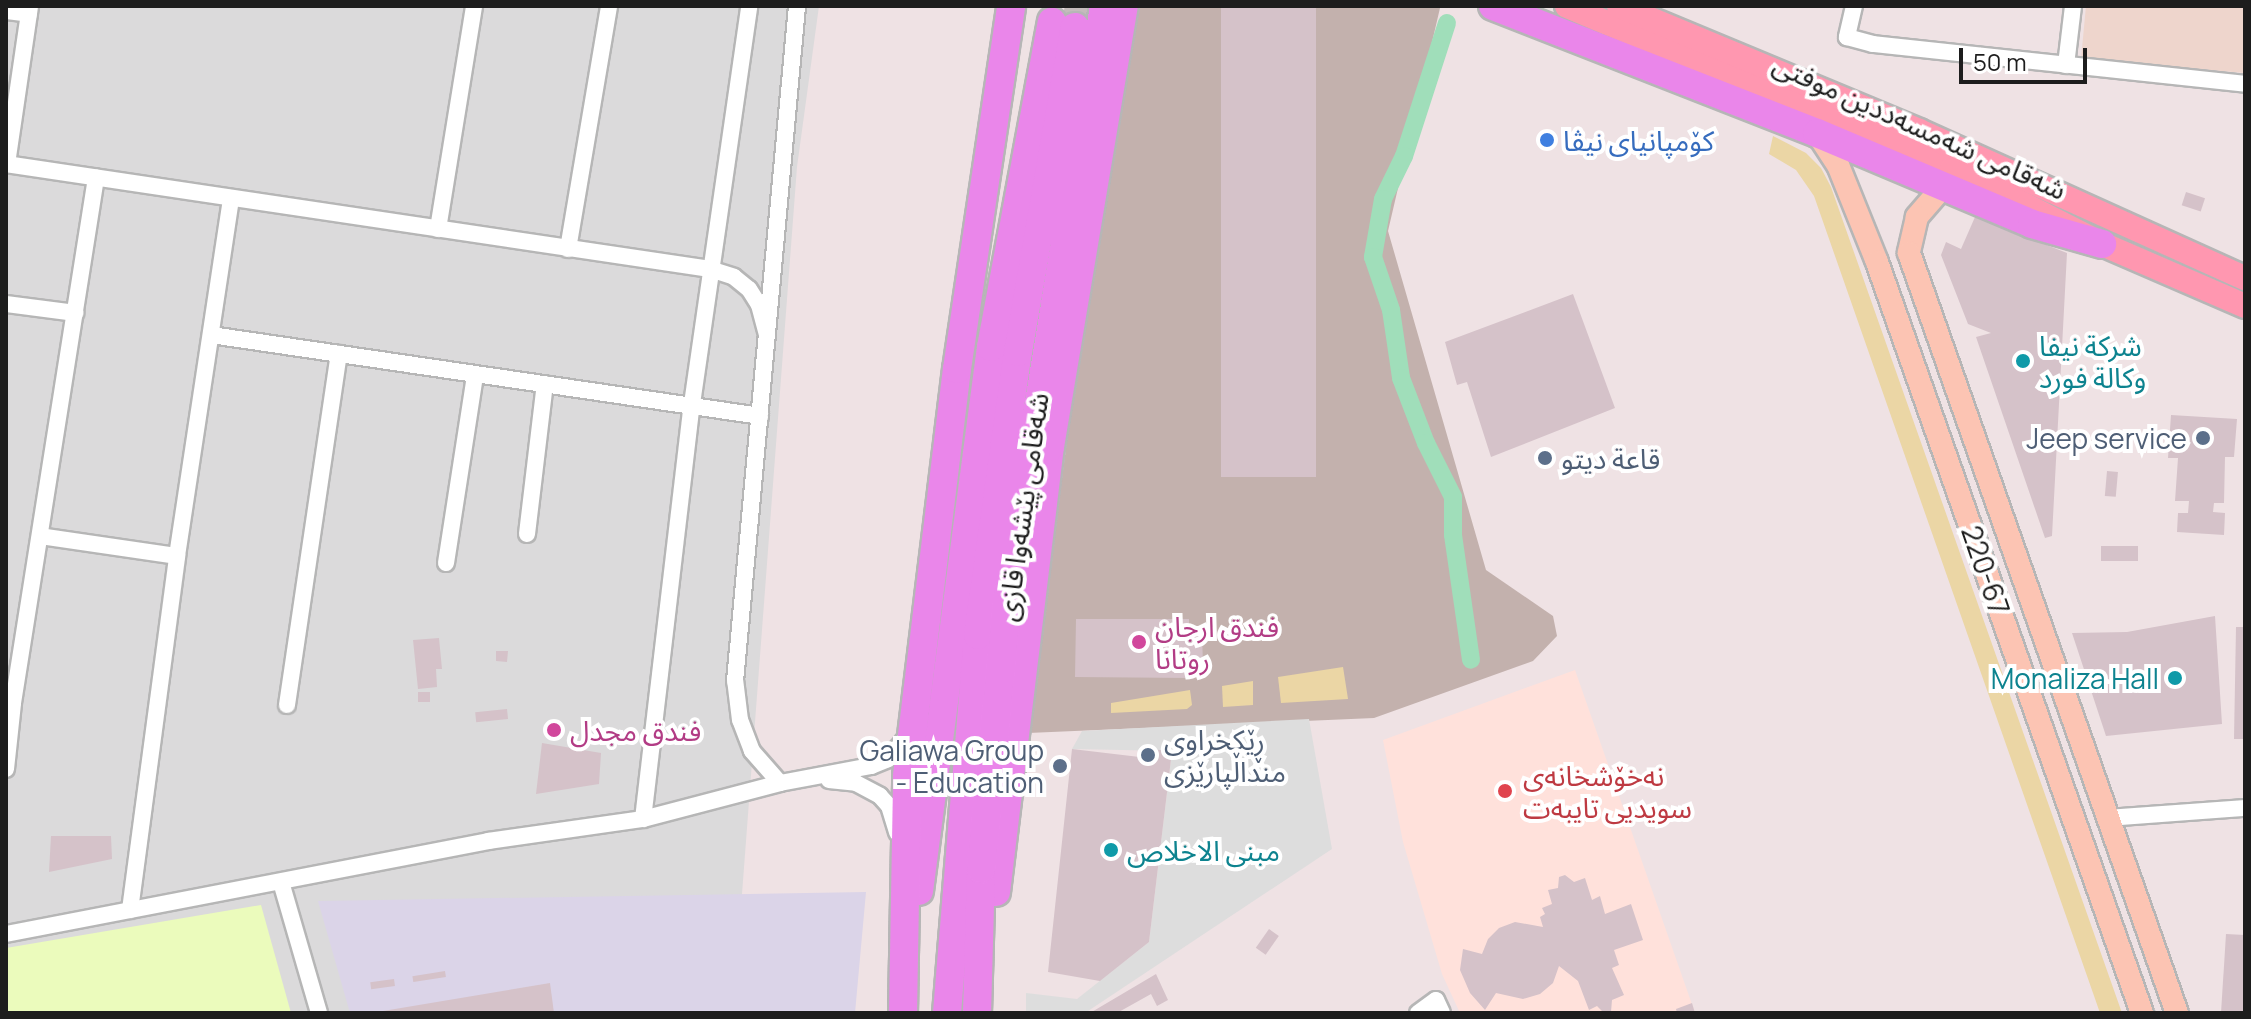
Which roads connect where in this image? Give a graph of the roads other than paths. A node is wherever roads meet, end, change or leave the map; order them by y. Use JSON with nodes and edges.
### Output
{"nodes":[{"id":1,"x":474,"y":6,"type":"edge"},
{"id":2,"x":609,"y":6,"type":"edge"},
{"id":3,"x":749,"y":6,"type":"edge"},
{"id":4,"x":797,"y":6,"type":"edge"},
{"id":5,"x":1003,"y":6,"type":"edge"},
{"id":6,"x":1011,"y":6,"type":"edge"},
{"id":7,"x":1024,"y":6,"type":"edge"},
{"id":8,"x":1097,"y":6,"type":"tunnel mouth"},
{"id":9,"x":1104,"y":6,"type":"edge"},
{"id":10,"x":1124,"y":6,"type":"edge"},
{"id":11,"x":1493,"y":6,"type":"edge"},
{"id":12,"x":1567,"y":6,"type":"edge"},
{"id":13,"x":1619,"y":6,"type":"edge"},
{"id":14,"x":1854,"y":6,"type":"edge"},
{"id":15,"x":2073,"y":6,"type":"edge"},
{"id":16,"x":30,"y":10,"type":"edge"},
{"id":17,"x":6,"y":11,"type":"edge"},
{"id":18,"x":1646,"y":11,"type":"edge"},
{"id":19,"x":1075,"y":28,"type":"junction"},
{"id":20,"x":2066,"y":65,"type":"junction"},
{"id":21,"x":1003,"y":71,"type":"junction"},
{"id":22,"x":2245,"y":84,"type":"edge"},
{"id":23,"x":996,"y":116,"type":"junction"},
{"id":24,"x":1817,"y":133,"type":"junction"},
{"id":25,"x":6,"y":164,"type":"edge"},
{"id":26,"x":96,"y":178,"type":"junction"},
{"id":27,"x":1941,"y":189,"type":"junction"},
{"id":28,"x":231,"y":198,"type":"junction"},
{"id":29,"x":438,"y":229,"type":"junction"},
{"id":30,"x":2102,"y":244,"type":"junction"},
{"id":31,"x":568,"y":249,"type":"junction"},
{"id":32,"x":1909,"y":253,"type":"junction"},
{"id":33,"x":1877,"y":262,"type":"junction"},
{"id":34,"x":710,"y":269,"type":"junction"},
{"id":35,"x":2245,"y":278,"type":"edge"},
{"id":36,"x":6,"y":304,"type":"edge"},
{"id":37,"x":2245,"y":306,"type":"edge"},
{"id":38,"x":75,"y":313,"type":"junction"},
{"id":39,"x":211,"y":335,"type":"junction"},
{"id":40,"x":767,"y":335,"type":"junction"},
{"id":41,"x":339,"y":354,"type":"junction"},
{"id":42,"x":475,"y":375,"type":"junction"},
{"id":43,"x":545,"y":384,"type":"junction"},
{"id":44,"x":692,"y":404,"type":"junction"},
{"id":45,"x":760,"y":416,"type":"junction"},
{"id":46,"x":527,"y":534,"type":"dead end"},
{"id":47,"x":40,"y":536,"type":"junction"},
{"id":48,"x":177,"y":556,"type":"junction"},
{"id":49,"x":446,"y":563,"type":"dead end"},
{"id":50,"x":9,"y":703,"type":"edge"},
{"id":51,"x":287,"y":705,"type":"dead end"},
{"id":52,"x":914,"y":720,"type":"junction"},
{"id":53,"x":6,"y":769,"type":"edge"},
{"id":54,"x":780,"y":783,"type":"junction"},
{"id":55,"x":2245,"y":808,"type":"edge"},
{"id":56,"x":2108,"y":818,"type":"junction"},
{"id":57,"x":643,"y":819,"type":"junction"},
{"id":58,"x":904,"y":864,"type":"junction"},
{"id":59,"x":281,"y":882,"type":"junction"},
{"id":60,"x":130,"y":910,"type":"junction"},
{"id":61,"x":6,"y":934,"type":"edge"},
{"id":62,"x":978,"y":1000,"type":"edge"},
{"id":63,"x":319,"y":1013,"type":"edge"},
{"id":64,"x":904,"y":1013,"type":"edge"},
{"id":65,"x":947,"y":1013,"type":"edge"},
{"id":66,"x":1418,"y":1013,"type":"edge"},
{"id":67,"x":1442,"y":1013,"type":"edge"},
{"id":68,"x":2142,"y":1013,"type":"edge"},
{"id":69,"x":2177,"y":1013,"type":"edge"}],
"edges":[{"from":1,"to":29,"type":"street"},
{"from":2,"to":31,"type":"street"},
{"from":3,"to":34,"type":"street"},
{"from":4,"to":40,"type":"street"},
{"from":5,"to":23,"type":"highway"},
{"from":6,"to":21,"type":"highway","name":"شەقامی پێشەوا قازی"},
{"from":7,"to":21,"type":"highway"},
{"from":8,"to":19,"type":"highway"},
{"from":9,"to":19,"type":"highway","name":"شەقامی پێشەوا قازی"},
{"from":10,"to":62,"type":"highway"},
{"from":11,"to":24,"type":"highway"},
{"from":12,"to":30,"type":"main road","name":"شەقامی شەمسەددین موفتی"},
{"from":13,"to":18,"type":"main road","name":"شەقامی شەمسەددین موفتی"},
{"from":14,"to":20,"type":"street"},
{"from":15,"to":20,"type":"street"},
{"from":16,"to":17,"type":"street"},
{"from":16,"to":25,"type":"street"},
{"from":18,"to":35,"type":"main road","name":"شەقامی شەمسەددین موفتی"},
{"from":19,"to":62,"type":"highway","name":"شەقامی پێشەوا قازی"},
{"from":19,"to":64,"type":"highway","name":"شەقامی پێشەوا قازی"},
{"from":19,"to":65,"type":"highway","name":"شەقامی پێشەوا قازی"},
{"from":20,"to":22,"type":"street"},
{"from":21,"to":23,"type":"highway","name":"شەقامی پێشەوا قازی"},
{"from":23,"to":52,"type":"highway","name":"شەقامی پێشەوا قازی"},
{"from":24,"to":27,"type":"highway"},
{"from":24,"to":33,"type":"street","name":"220-67"},
{"from":25,"to":26,"type":"street"},
{"from":26,"to":28,"type":"street"},
{"from":26,"to":38,"type":"street"},
{"from":27,"to":30,"type":"highway"},
{"from":27,"to":32,"type":"street"},
{"from":28,"to":29,"type":"street"},
{"from":28,"to":39,"type":"street"},
{"from":29,"to":31,"type":"street"},
{"from":30,"to":37,"type":"main road","name":"شەقامی شەمسەددین موفتی"},
{"from":31,"to":34,"type":"street"},
{"from":32,"to":33,"type":"street"},
{"from":32,"to":56,"type":"street","name":"220-67"},
{"from":33,"to":68,"type":"street","name":"220-67"},
{"from":34,"to":40,"type":"street"},
{"from":34,"to":44,"type":"street"},
{"from":36,"to":38,"type":"street"},
{"from":38,"to":47,"type":"street"},
{"from":39,"to":41,"type":"street"},
{"from":39,"to":48,"type":"street"},
{"from":40,"to":45,"type":"street"},
{"from":41,"to":42,"type":"street"},
{"from":41,"to":51,"type":"street"},
{"from":42,"to":43,"type":"street"},
{"from":42,"to":49,"type":"street"},
{"from":43,"to":44,"type":"street"},
{"from":43,"to":46,"type":"street"},
{"from":44,"to":45,"type":"street"},
{"from":44,"to":57,"type":"street"},
{"from":45,"to":54,"type":"street"},
{"from":47,"to":48,"type":"street"},
{"from":47,"to":50,"type":"street"},
{"from":48,"to":60,"type":"street"},
{"from":50,"to":53,"type":"street"},
{"from":52,"to":54,"type":"street"},
{"from":52,"to":58,"type":"highway","name":"شەقامی پێشەوا قازی"},
{"from":54,"to":57,"type":"street"},
{"from":54,"to":58,"type":"street"},
{"from":55,"to":56,"type":"street"},
{"from":56,"to":69,"type":"street","name":"220-67"},
{"from":57,"to":59,"type":"street"},
{"from":58,"to":64,"type":"highway","name":"شەقامی پێشەوا قازی"},
{"from":59,"to":60,"type":"street"},
{"from":59,"to":63,"type":"street"},
{"from":60,"to":61,"type":"street"},
{"from":66,"to":67,"type":"street"}]}
